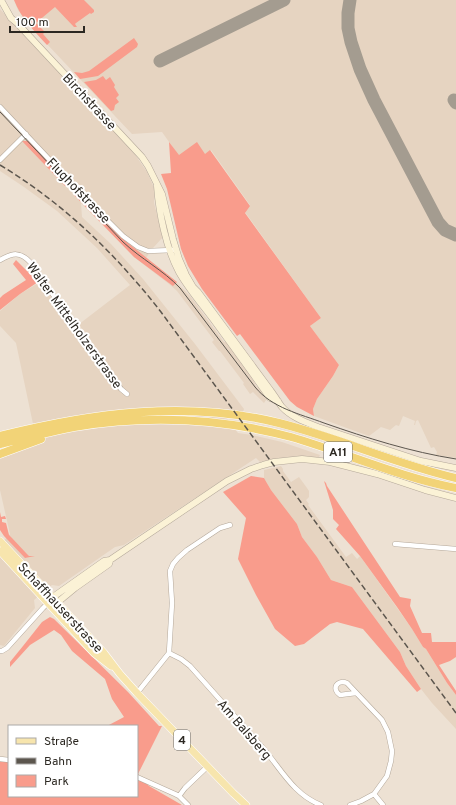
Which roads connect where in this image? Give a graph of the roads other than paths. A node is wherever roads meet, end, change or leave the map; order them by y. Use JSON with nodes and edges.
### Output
{"nodes":[{"id":1,"x":1,"y":0,"type":"edge"},
{"id":2,"x":6,"y":0,"type":"edge"},
{"id":3,"x":17,"y":23,"type":"junction"},
{"id":4,"x":0,"y":107,"type":"edge"},
{"id":5,"x":26,"y":134,"type":"junction"},
{"id":6,"x":0,"y":160,"type":"edge"},
{"id":7,"x":172,"y":250,"type":"junction"},
{"id":8,"x":0,"y":260,"type":"edge"},
{"id":9,"x":127,"y":394,"type":"dead end"},
{"id":10,"x":73,"y":428,"type":"junction"},
{"id":11,"x":0,"y":435,"type":"edge"},
{"id":12,"x":0,"y":444,"type":"edge"},
{"id":13,"x":0,"y":454,"type":"edge"},
{"id":14,"x":456,"y":468,"type":"edge"},
{"id":15,"x":456,"y":478,"type":"edge"},
{"id":16,"x":456,"y":488,"type":"edge"},
{"id":17,"x":456,"y":498,"type":"edge"},
{"id":18,"x":230,"y":525,"type":"dead end"},
{"id":19,"x":0,"y":541,"type":"edge"},
{"id":20,"x":395,"y":544,"type":"dead end"},
{"id":21,"x":456,"y":549,"type":"edge"},
{"id":22,"x":0,"y":551,"type":"edge"},
{"id":23,"x":55,"y":599,"type":"junction"},
{"id":24,"x":48,"y":603,"type":"junction"},
{"id":25,"x":0,"y":651,"type":"edge"},
{"id":26,"x":169,"y":653,"type":"junction"},
{"id":27,"x":120,"y":674,"type":"junction"},
{"id":28,"x":356,"y":692,"type":"dead end"},
{"id":29,"x":136,"y":693,"type":"junction"},
{"id":30,"x":207,"y":767,"type":"junction"},
{"id":31,"x":138,"y":777,"type":"edge"},
{"id":32,"x":374,"y":794,"type":"junction"},
{"id":33,"x":179,"y":796,"type":"junction"},
{"id":34,"x":188,"y":805,"type":"edge"},
{"id":35,"x":246,"y":805,"type":"edge"},
{"id":36,"x":321,"y":805,"type":"edge"},
{"id":37,"x":350,"y":805,"type":"edge"},
{"id":38,"x":384,"y":805,"type":"edge"}],
"edges":[{"from":1,"to":3,"type":"main road","name":"Birchstrasse"},
{"from":2,"to":3,"type":"main road","name":"Birchstrasse"},
{"from":3,"to":7,"type":"main road","name":"Birchstrasse"},
{"from":4,"to":5,"type":"street","name":"Flughofstrasse"},
{"from":5,"to":6,"type":"street"},
{"from":5,"to":7,"type":"street","name":"Flughofstrasse"},
{"from":7,"to":14,"type":"main road"},
{"from":8,"to":9,"type":"street","name":"Walter Mittelholzerstrasse"},
{"from":10,"to":12,"type":"highway","number":"A11"},
{"from":10,"to":13,"type":"highway"},
{"from":10,"to":16,"type":"highway","number":"A11"},
{"from":11,"to":15,"type":"highway","number":"A11"},
{"from":17,"to":23,"type":"main road"},
{"from":18,"to":26,"type":"street"},
{"from":19,"to":23,"type":"main road","name":"Schaffhauserstrasse","number":"4"},
{"from":20,"to":21,"type":"street"},
{"from":22,"to":24,"type":"main road","name":"Schaffhauserstrasse","number":"4"},
{"from":23,"to":24,"type":"main road"},
{"from":23,"to":27,"type":"main road","name":"Schaffhauserstrasse","number":"4"},
{"from":24,"to":25,"type":"street"},
{"from":24,"to":27,"type":"main road","name":"Schaffhauserstrasse","number":"4"},
{"from":26,"to":29,"type":"street"},
{"from":26,"to":36,"type":"street","name":"Am Balsberg"},
{"from":27,"to":29,"type":"main road","name":"Schaffhauserstrasse","number":"4"},
{"from":28,"to":32,"type":"street"},
{"from":29,"to":30,"type":"main road","name":"Schaffhauserstrasse","number":"4"},
{"from":30,"to":33,"type":"street"},
{"from":30,"to":35,"type":"main road","name":"Schaffhauserstrasse","number":"4"},
{"from":31,"to":33,"type":"street"},
{"from":32,"to":37,"type":"street"},
{"from":32,"to":38,"type":"street"},
{"from":33,"to":34,"type":"street"}]}
